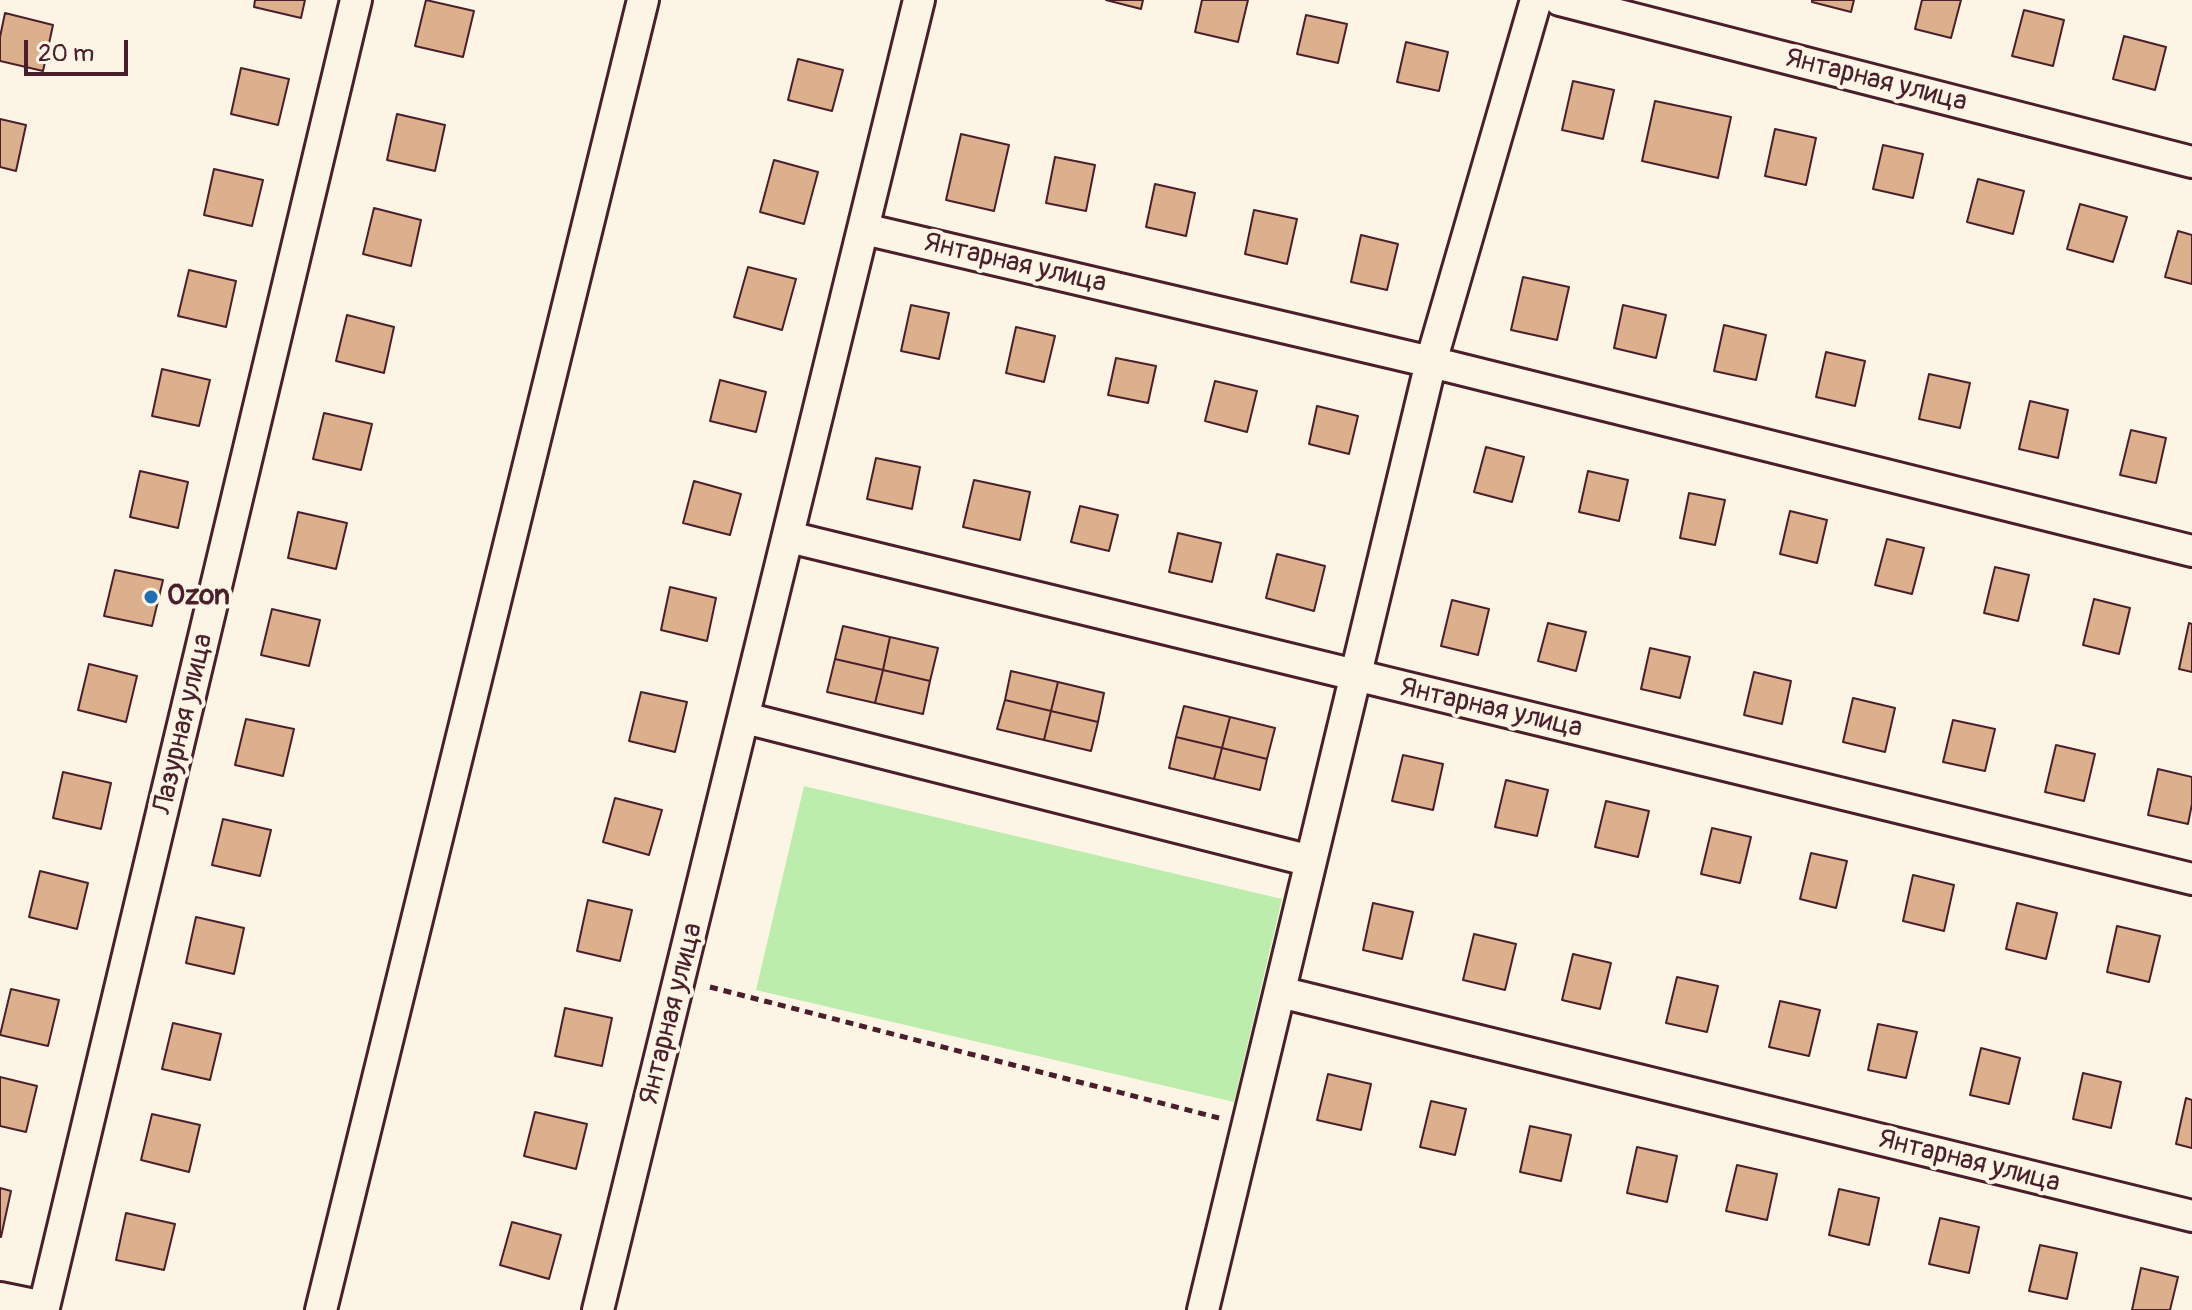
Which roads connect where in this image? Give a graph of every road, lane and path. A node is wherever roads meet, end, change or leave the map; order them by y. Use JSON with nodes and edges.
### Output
{"nodes":[{"id":1,"x":356,"y":0,"type":"edge"},
{"id":2,"x":643,"y":0,"type":"edge"},
{"id":3,"x":919,"y":0,"type":"edge"},
{"id":4,"x":1536,"y":0,"type":"edge"},
{"id":5,"x":1560,"y":0,"type":"edge"},
{"id":6,"x":2192,"y":162,"type":"edge"},
{"id":7,"x":864,"y":229,"type":"junction"},
{"id":8,"x":1431,"y":362,"type":"junction"},
{"id":9,"x":789,"y":537,"type":"junction"},
{"id":10,"x":2192,"y":551,"type":"edge"},
{"id":11,"x":1355,"y":676,"type":"junction"},
{"id":12,"x":745,"y":718,"type":"junction"},
{"id":13,"x":1311,"y":861,"type":"junction"},
{"id":14,"x":2192,"y":879,"type":"edge"},
{"id":15,"x":680,"y":980,"type":"junction"},
{"id":16,"x":1280,"y":992,"type":"junction"},
{"id":17,"x":1247,"y":1125,"type":"junction"},
{"id":18,"x":2192,"y":1216,"type":"edge"},
{"id":19,"x":0,"y":1298,"type":"edge"},
{"id":20,"x":321,"y":1310,"type":"edge"},
{"id":21,"x":598,"y":1310,"type":"edge"},
{"id":22,"x":1203,"y":1310,"type":"edge"}],
"edges":[{"from":1,"to":19,"type":"street","name":"Лазурная улица"},
{"from":2,"to":20,"type":"street"},
{"from":3,"to":7,"type":"street","name":"Янтарная улица"},
{"from":4,"to":8,"type":"street"},
{"from":5,"to":6,"type":"street","name":"Янтарная улица"},
{"from":7,"to":8,"type":"street","name":"Янтарная улица"},
{"from":7,"to":9,"type":"street","name":"Янтарная улица"},
{"from":8,"to":10,"type":"street","name":"Янтарная улица"},
{"from":8,"to":11,"type":"street"},
{"from":9,"to":11,"type":"street","name":"Янтарная улица"},
{"from":9,"to":12,"type":"street","name":"Янтарная улица"},
{"from":11,"to":13,"type":"street"},
{"from":11,"to":14,"type":"street","name":"Янтарная улица"},
{"from":12,"to":13,"type":"street"},
{"from":12,"to":15,"type":"street","name":"Янтарная улица"},
{"from":13,"to":16,"type":"street"},
{"from":15,"to":17,"type":"path"},
{"from":15,"to":21,"type":"street","name":"Янтарная улица"},
{"from":16,"to":17,"type":"street"},
{"from":16,"to":18,"type":"street","name":"Янтарная улица"},
{"from":17,"to":22,"type":"street"}]}
